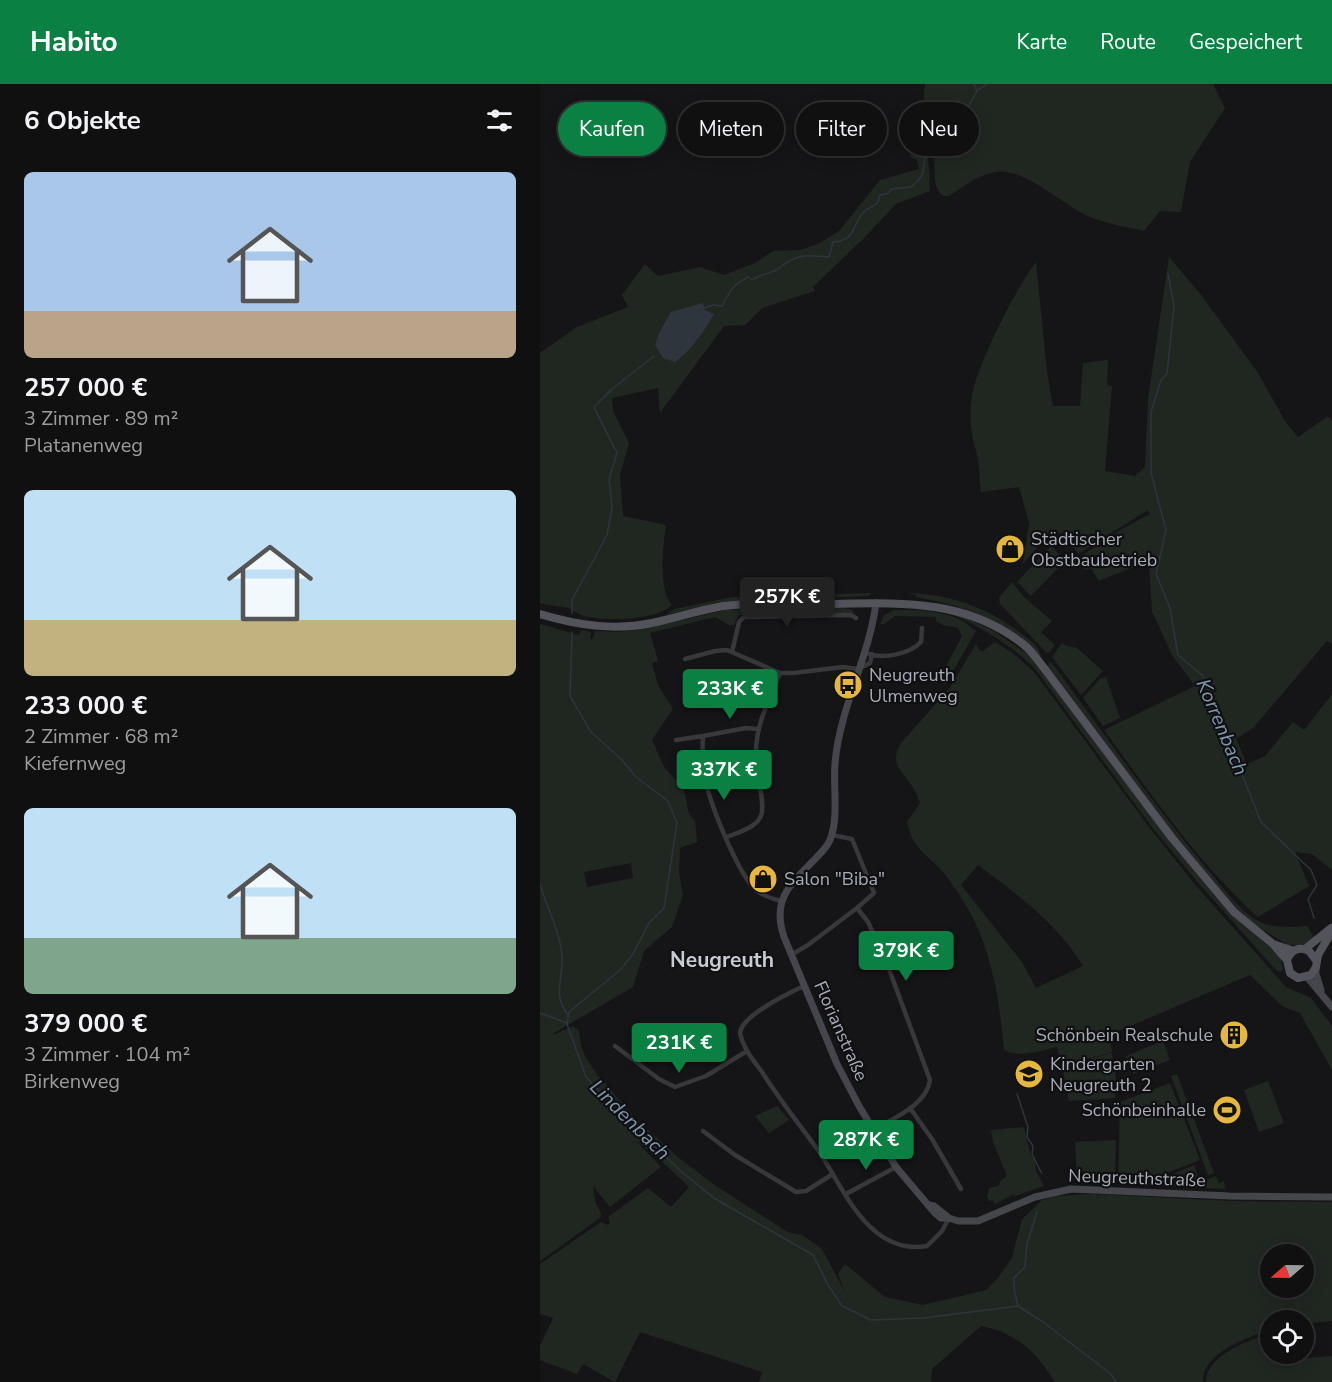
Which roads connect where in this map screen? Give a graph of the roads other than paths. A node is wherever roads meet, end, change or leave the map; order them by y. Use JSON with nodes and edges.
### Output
{"nodes":[{"id":1,"x":876,"y":603,"type":"junction"},
{"id":2,"x":540,"y":614,"type":"edge"},
{"id":3,"x":856,"y":618,"type":"dead end"},
{"id":4,"x":922,"y":628,"type":"dead end"},
{"id":5,"x":732,"y":652,"type":"junction"},
{"id":6,"x":868,"y":653,"type":"junction"},
{"id":7,"x":685,"y":659,"type":"dead end"},
{"id":8,"x":858,"y":669,"type":"junction"},
{"id":9,"x":780,"y":673,"type":"junction"},
{"id":10,"x":758,"y":729,"type":"junction"},
{"id":11,"x":703,"y":736,"type":"junction"},
{"id":12,"x":676,"y":740,"type":"dead end"},
{"id":13,"x":832,"y":835,"type":"junction"},
{"id":14,"x":726,"y":837,"type":"junction"},
{"id":15,"x":782,"y":901,"type":"junction"},
{"id":16,"x":857,"y":908,"type":"junction"},
{"id":17,"x":1332,"y":929,"type":"edge"},
{"id":18,"x":1273,"y":944,"type":"junction"},
{"id":19,"x":1305,"y":949,"type":"junction"},
{"id":20,"x":1294,"y":951,"type":"junction"},
{"id":21,"x":791,"y":955,"type":"junction"},
{"id":22,"x":1287,"y":960,"type":"junction"},
{"id":23,"x":1316,"y":964,"type":"junction"},
{"id":24,"x":1307,"y":977,"type":"junction"},
{"id":25,"x":804,"y":986,"type":"junction"},
{"id":26,"x":1322,"y":993,"type":"junction"},
{"id":27,"x":1332,"y":1006,"type":"edge"},
{"id":28,"x":615,"y":1046,"type":"dead end"},
{"id":29,"x":747,"y":1051,"type":"junction"},
{"id":30,"x":910,"y":1108,"type":"junction"},
{"id":31,"x":873,"y":1130,"type":"junction"},
{"id":32,"x":703,"y":1131,"type":"dead end"},
{"id":33,"x":896,"y":1167,"type":"junction"},
{"id":34,"x":833,"y":1174,"type":"junction"},
{"id":35,"x":961,"y":1189,"type":"dead end"},
{"id":36,"x":846,"y":1194,"type":"junction"},
{"id":37,"x":1332,"y":1197,"type":"edge"},
{"id":38,"x":948,"y":1218,"type":"junction"}],
"edges":[{"from":1,"to":2,"type":"main road"},
{"from":1,"to":6,"type":"street"},
{"from":1,"to":18,"type":"main road"},
{"from":3,"to":5,"type":"street"},
{"from":4,"to":6,"type":"street"},
{"from":5,"to":7,"type":"street"},
{"from":5,"to":9,"type":"street"},
{"from":6,"to":8,"type":"street"},
{"from":8,"to":9,"type":"street"},
{"from":8,"to":13,"type":"street"},
{"from":9,"to":10,"type":"street"},
{"from":10,"to":11,"type":"street"},
{"from":10,"to":14,"type":"street"},
{"from":11,"to":12,"type":"street"},
{"from":11,"to":14,"type":"street"},
{"from":13,"to":15,"type":"street"},
{"from":13,"to":16,"type":"street"},
{"from":14,"to":15,"type":"street"},
{"from":15,"to":21,"type":"street","name":"Florianstraße"},
{"from":16,"to":21,"type":"street"},
{"from":16,"to":30,"type":"street"},
{"from":17,"to":19,"type":"main road"},
{"from":17,"to":23,"type":"main road"},
{"from":18,"to":20,"type":"main road"},
{"from":18,"to":22,"type":"main road"},
{"from":19,"to":20,"type":"main road"},
{"from":19,"to":23,"type":"main road"},
{"from":20,"to":22,"type":"main road"},
{"from":21,"to":25,"type":"street","name":"Florianstraße"},
{"from":22,"to":24,"type":"main road"},
{"from":23,"to":24,"type":"main road"},
{"from":23,"to":26,"type":"street"},
{"from":24,"to":26,"type":"street"},
{"from":25,"to":29,"type":"street"},
{"from":25,"to":31,"type":"street","name":"Florianstraße"},
{"from":26,"to":27,"type":"street"},
{"from":28,"to":29,"type":"street"},
{"from":29,"to":34,"type":"street"},
{"from":30,"to":31,"type":"street"},
{"from":30,"to":35,"type":"street"},
{"from":31,"to":33,"type":"street","name":"Florianstraße"},
{"from":32,"to":34,"type":"street"},
{"from":33,"to":36,"type":"street"},
{"from":33,"to":38,"type":"street","name":"Florianstraße"},
{"from":34,"to":36,"type":"street"},
{"from":36,"to":38,"type":"street"},
{"from":37,"to":38,"type":"street","name":"Neugreuthstraße"}]}
